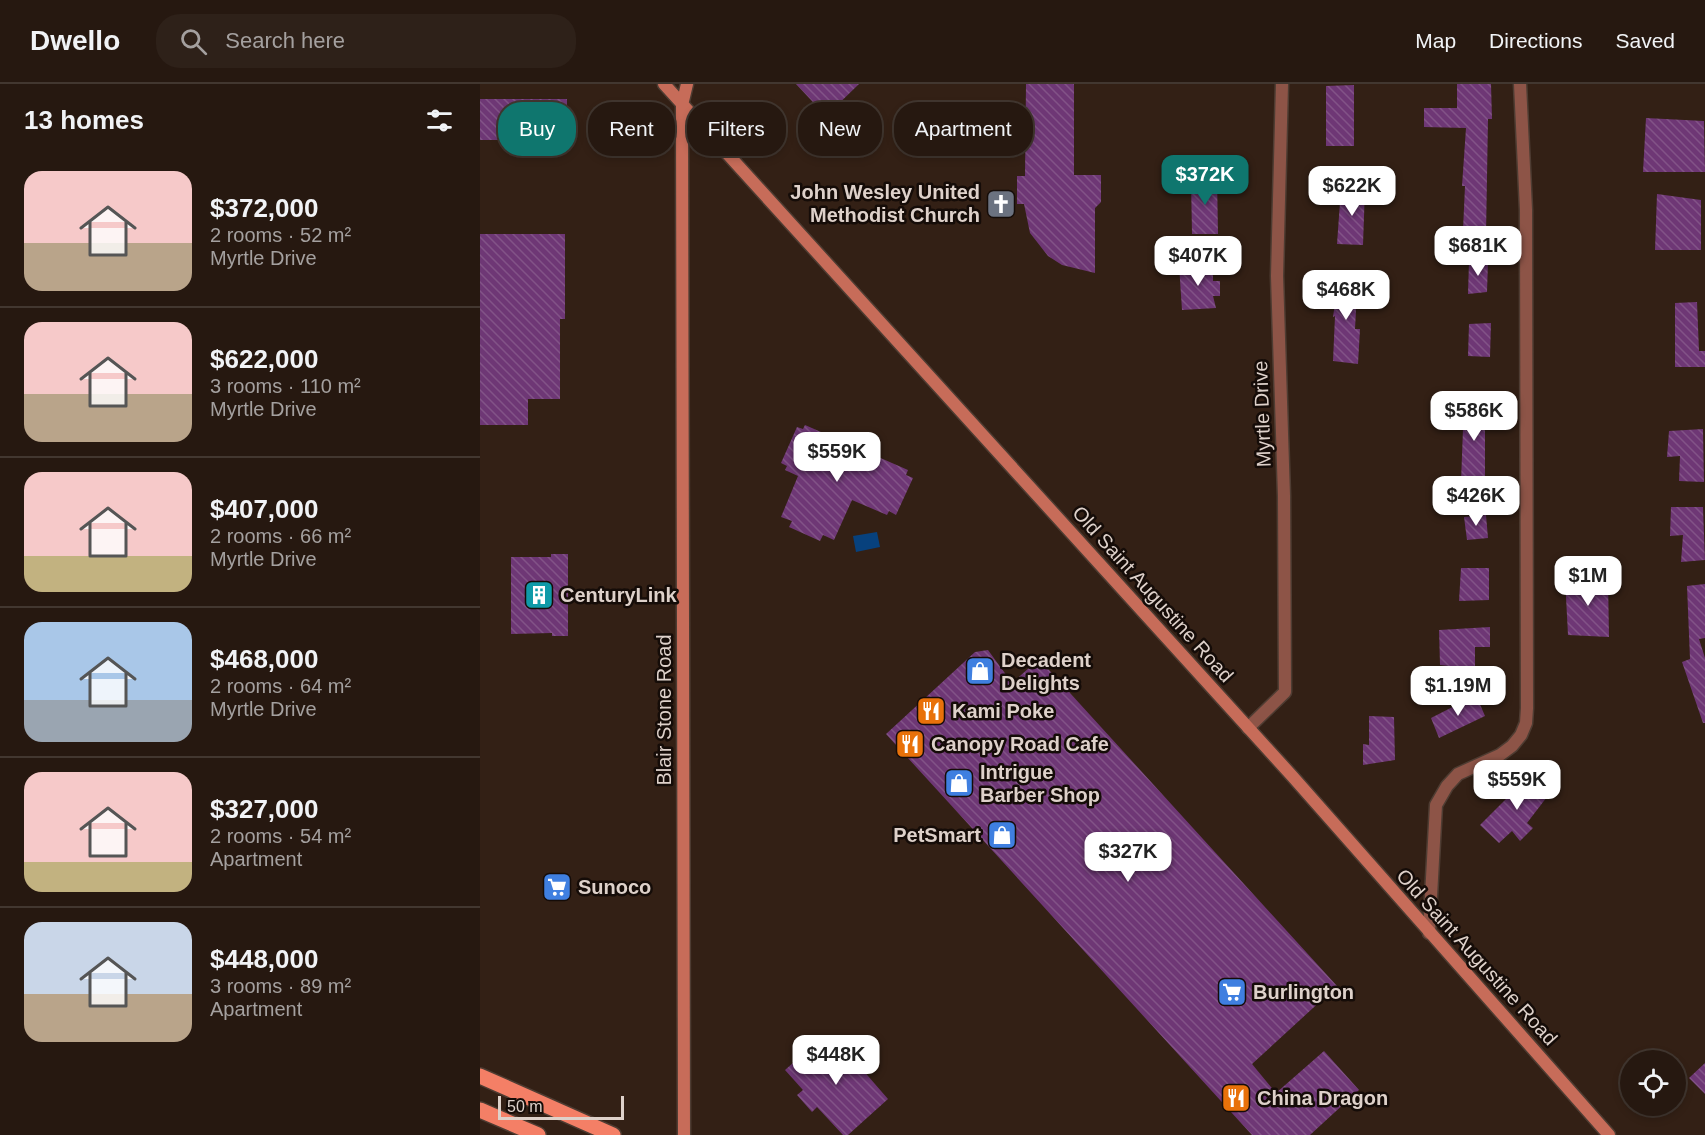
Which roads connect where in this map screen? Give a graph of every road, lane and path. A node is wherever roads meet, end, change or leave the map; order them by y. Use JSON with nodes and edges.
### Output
{"nodes":[{"id":1,"x":664,"y":84,"type":"edge"},
{"id":2,"x":677,"y":84,"type":"edge"},
{"id":3,"x":687,"y":84,"type":"edge"},
{"id":4,"x":1282,"y":84,"type":"edge"},
{"id":5,"x":1520,"y":84,"type":"edge"},
{"id":6,"x":682,"y":105,"type":"junction"},
{"id":7,"x":1248,"y":728,"type":"junction"},
{"id":8,"x":1429,"y":933,"type":"junction"},
{"id":9,"x":480,"y":1076,"type":"edge"},
{"id":10,"x":480,"y":1110,"type":"edge"},
{"id":11,"x":538,"y":1135,"type":"edge"},
{"id":12,"x":613,"y":1135,"type":"edge"},
{"id":13,"x":684,"y":1135,"type":"edge"},
{"id":14,"x":1609,"y":1135,"type":"edge"}],
"edges":[{"from":1,"to":6,"type":"street","name":"Old Saint Augustine Road"},
{"from":2,"to":6,"type":"street","name":"Blair Stone Road"},
{"from":3,"to":6,"type":"street","name":"Blair Stone Road"},
{"from":4,"to":7,"type":"street","name":"Myrtle Drive"},
{"from":5,"to":8,"type":"street"},
{"from":6,"to":7,"type":"street","name":"Old Saint Augustine Road"},
{"from":6,"to":13,"type":"street","name":"Blair Stone Road"},
{"from":7,"to":8,"type":"street","name":"Old Saint Augustine Road"},
{"from":8,"to":14,"type":"street","name":"Old Saint Augustine Road"},
{"from":9,"to":12,"type":"main road"},
{"from":10,"to":11,"type":"main road"}]}
